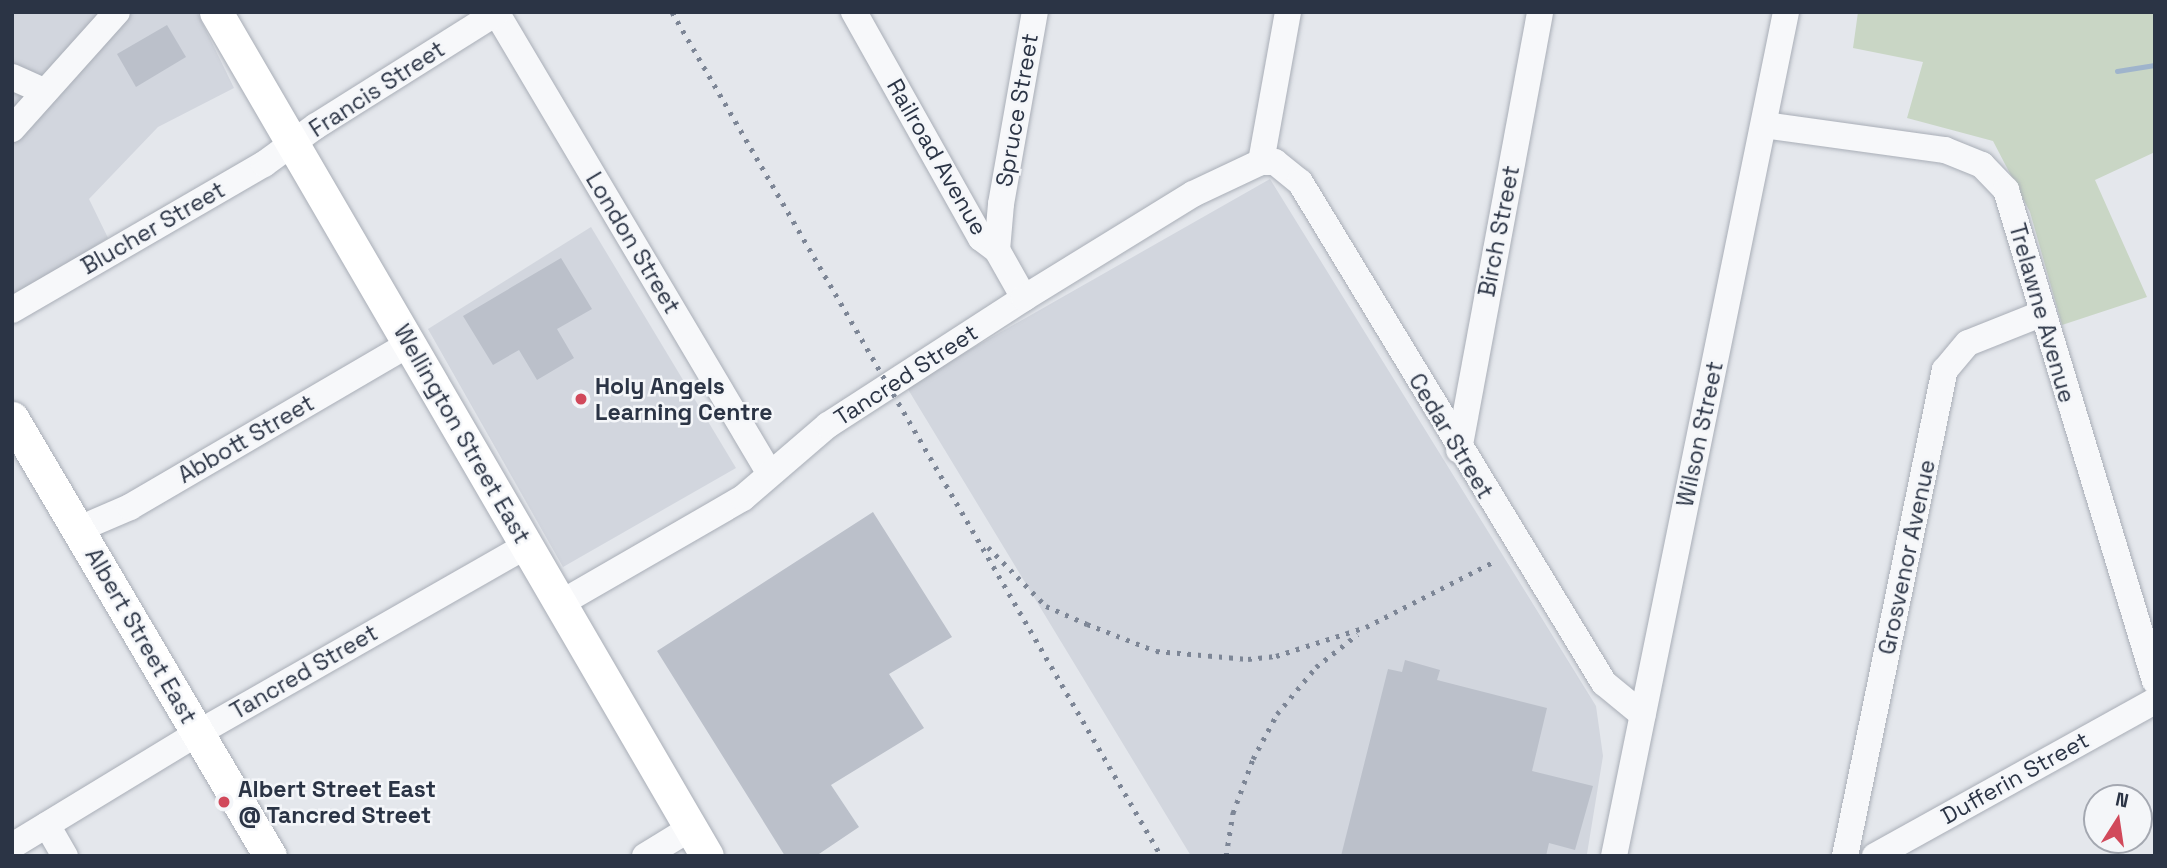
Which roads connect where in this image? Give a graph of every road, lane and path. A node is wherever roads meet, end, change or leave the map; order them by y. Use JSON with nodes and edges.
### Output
{"nodes":[{"id":1,"x":117,"y":12,"type":"edge"},
{"id":2,"x":216,"y":12,"type":"edge"},
{"id":3,"x":855,"y":12,"type":"edge"},
{"id":4,"x":1035,"y":12,"type":"edge"},
{"id":5,"x":1288,"y":12,"type":"edge"},
{"id":6,"x":1540,"y":12,"type":"edge"},
{"id":7,"x":1786,"y":12,"type":"edge"},
{"id":8,"x":497,"y":13,"type":"edge"},
{"id":9,"x":12,"y":77,"type":"edge"},
{"id":10,"x":45,"y":92,"type":"junction"},
{"id":11,"x":1764,"y":125,"type":"junction"},
{"id":12,"x":12,"y":129,"type":"edge"},
{"id":13,"x":292,"y":144,"type":"junction"},
{"id":14,"x":1261,"y":162,"type":"junction"},
{"id":15,"x":998,"y":250,"type":"junction"},
{"id":16,"x":1024,"y":298,"type":"junction"},
{"id":17,"x":12,"y":310,"type":"edge"},
{"id":18,"x":2041,"y":314,"type":"junction"},
{"id":19,"x":411,"y":344,"type":"junction"},
{"id":20,"x":12,"y":418,"type":"edge"},
{"id":21,"x":1459,"y":450,"type":"junction"},
{"id":22,"x":770,"y":474,"type":"junction"},
{"id":23,"x":79,"y":529,"type":"junction"},
{"id":24,"x":526,"y":546,"type":"junction"},
{"id":25,"x":561,"y":603,"type":"junction"},
{"id":26,"x":2155,"y":681,"type":"edge"},
{"id":27,"x":2155,"y":701,"type":"edge"},
{"id":28,"x":1643,"y":715,"type":"junction"},
{"id":29,"x":198,"y":733,"type":"junction"},
{"id":30,"x":47,"y":825,"type":"junction"},
{"id":31,"x":699,"y":842,"type":"edge"},
{"id":32,"x":12,"y":846,"type":"edge"},
{"id":33,"x":65,"y":856,"type":"edge"},
{"id":34,"x":270,"y":856,"type":"edge"},
{"id":35,"x":645,"y":856,"type":"edge"},
{"id":36,"x":1614,"y":856,"type":"edge"},
{"id":37,"x":1846,"y":856,"type":"edge"},
{"id":38,"x":1875,"y":856,"type":"edge"}],
"edges":[{"from":1,"to":10,"type":"street"},
{"from":2,"to":13,"type":"main road","name":"Wellington Street East"},
{"from":3,"to":15,"type":"street","name":"Railroad Avenue"},
{"from":4,"to":15,"type":"street","name":"Spruce Street"},
{"from":5,"to":14,"type":"street"},
{"from":6,"to":21,"type":"street","name":"Birch Street"},
{"from":7,"to":11,"type":"street","name":"Wilson Street"},
{"from":8,"to":13,"type":"street","name":"Francis Street"},
{"from":8,"to":22,"type":"street","name":"London Street"},
{"from":9,"to":10,"type":"street"},
{"from":10,"to":12,"type":"street"},
{"from":11,"to":18,"type":"street","name":"Trelawne Avenue"},
{"from":11,"to":28,"type":"street","name":"Wilson Street"},
{"from":13,"to":17,"type":"street","name":"Blucher Street"},
{"from":13,"to":19,"type":"main road","name":"Wellington Street East"},
{"from":14,"to":16,"type":"street","name":"Tancred Street"},
{"from":14,"to":21,"type":"street","name":"Cedar Street"},
{"from":15,"to":16,"type":"street","name":"Railroad Avenue"},
{"from":16,"to":22,"type":"street","name":"Tancred Street"},
{"from":18,"to":26,"type":"street","name":"Trelawne Avenue"},
{"from":18,"to":37,"type":"street","name":"Grosvenor Avenue"},
{"from":19,"to":23,"type":"street","name":"Abbott Street"},
{"from":19,"to":24,"type":"main road","name":"Wellington Street East"},
{"from":20,"to":23,"type":"main road","name":"Albert Street East"},
{"from":21,"to":28,"type":"street","name":"Cedar Street"},
{"from":22,"to":25,"type":"street","name":"Tancred Street"},
{"from":23,"to":29,"type":"main road","name":"Albert Street East"},
{"from":24,"to":25,"type":"main road","name":"Wellington Street East"},
{"from":24,"to":29,"type":"street","name":"Tancred Street"},
{"from":25,"to":31,"type":"main road","name":"Wellington Street East"},
{"from":27,"to":38,"type":"street","name":"Dufferin Street"},
{"from":28,"to":36,"type":"street","name":"Wilson Street"},
{"from":29,"to":30,"type":"street","name":"Tancred Street"},
{"from":29,"to":34,"type":"main road","name":"Albert Street East"},
{"from":30,"to":32,"type":"street","name":"Tancred Street"},
{"from":30,"to":33,"type":"street"},
{"from":31,"to":35,"type":"street"}]}
